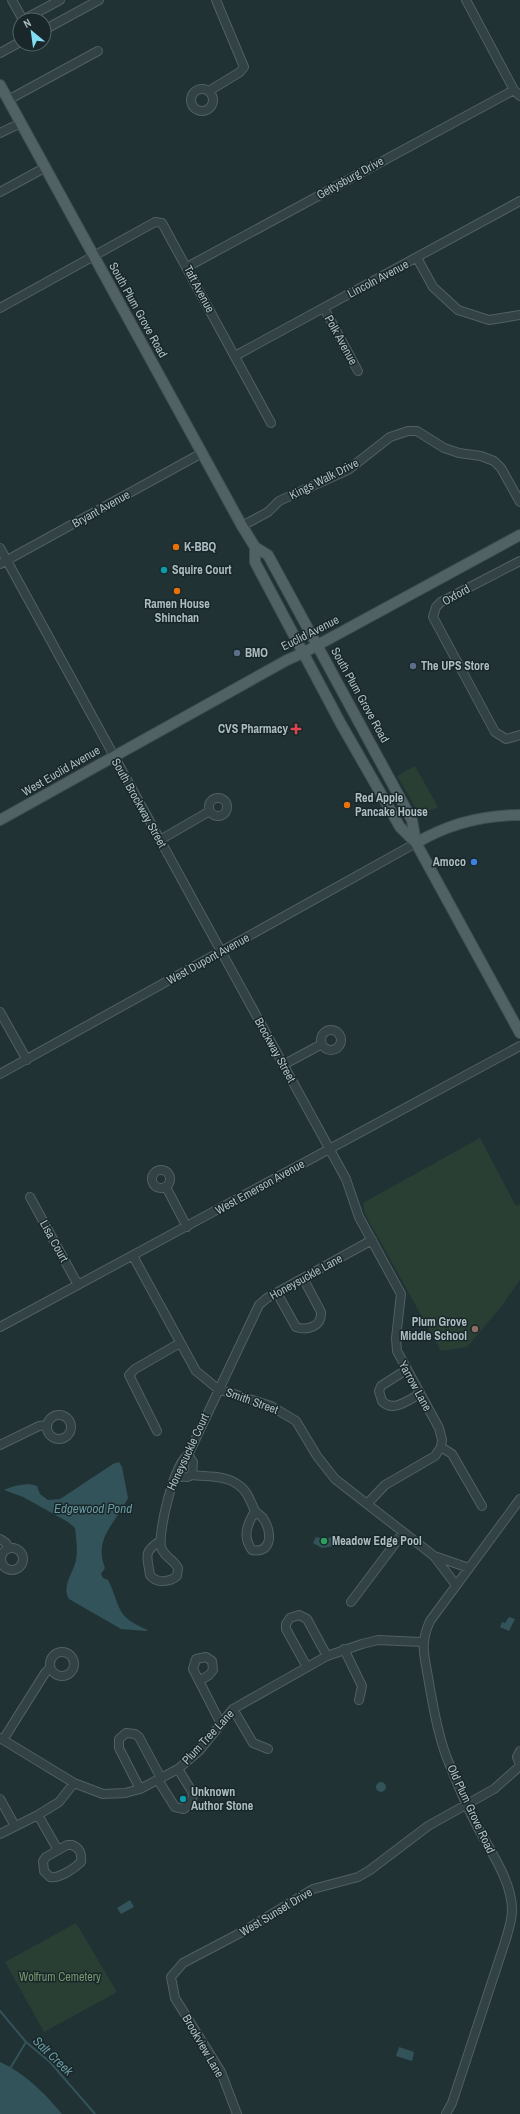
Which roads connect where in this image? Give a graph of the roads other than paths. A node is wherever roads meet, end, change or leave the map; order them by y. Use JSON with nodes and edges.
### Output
{"nodes":[{"id":1,"x":12,"y":0,"type":"edge"},
{"id":2,"x":60,"y":0,"type":"edge"},
{"id":3,"x":99,"y":0,"type":"edge"},
{"id":4,"x":216,"y":0,"type":"edge"},
{"id":5,"x":466,"y":0,"type":"edge"},
{"id":6,"x":19,"y":12,"type":"edge"},
{"id":7,"x":38,"y":12,"type":"edge"},
{"id":8,"x":52,"y":26,"type":"edge"},
{"id":9,"x":12,"y":46,"type":"edge"},
{"id":10,"x":98,"y":50,"type":"dead end"},
{"id":11,"x":0,"y":53,"type":"edge"},
{"id":12,"x":0,"y":85,"type":"edge"},
{"id":13,"x":514,"y":90,"type":"junction"},
{"id":14,"x":209,"y":91,"type":"dead end"},
{"id":15,"x":520,"y":96,"type":"edge"},
{"id":16,"x":8,"y":100,"type":"junction"},
{"id":17,"x":21,"y":123,"type":"junction"},
{"id":18,"x":0,"y":133,"type":"edge"},
{"id":19,"x":46,"y":167,"type":"junction"},
{"id":20,"x":0,"y":192,"type":"edge"},
{"id":21,"x":520,"y":201,"type":"edge"},
{"id":22,"x":94,"y":256,"type":"junction"},
{"id":23,"x":417,"y":258,"type":"junction"},
{"id":24,"x":187,"y":267,"type":"junction"},
{"id":25,"x":0,"y":308,"type":"edge"},
{"id":26,"x":324,"y":308,"type":"junction"},
{"id":27,"x":520,"y":315,"type":"edge"},
{"id":28,"x":235,"y":356,"type":"junction"},
{"id":29,"x":358,"y":371,"type":"dead end"},
{"id":30,"x":271,"y":423,"type":"dead end"},
{"id":31,"x":202,"y":453,"type":"junction"},
{"id":32,"x":520,"y":502,"type":"edge"},
{"id":33,"x":242,"y":526,"type":"junction"},
{"id":34,"x":520,"y":535,"type":"edge"},
{"id":35,"x":255,"y":547,"type":"junction"},
{"id":36,"x":0,"y":548,"type":"edge"},
{"id":37,"x":520,"y":561,"type":"edge"},
{"id":38,"x":3,"y":562,"type":"edge"},
{"id":39,"x":317,"y":645,"type":"junction"},
{"id":40,"x":304,"y":653,"type":"junction"},
{"id":41,"x":520,"y":735,"type":"edge"},
{"id":42,"x":113,"y":756,"type":"junction"},
{"id":43,"x":210,"y":811,"type":"dead end"},
{"id":44,"x":520,"y":815,"type":"edge"},
{"id":45,"x":0,"y":820,"type":"edge"},
{"id":46,"x":160,"y":840,"type":"junction"},
{"id":47,"x":416,"y":843,"type":"junction"},
{"id":48,"x":221,"y":952,"type":"junction"},
{"id":49,"x":0,"y":1012,"type":"edge"},
{"id":50,"x":520,"y":1033,"type":"edge"},
{"id":51,"x":322,"y":1044,"type":"dead end"},
{"id":52,"x":520,"y":1046,"type":"edge"},
{"id":53,"x":27,"y":1060,"type":"junction"},
{"id":54,"x":283,"y":1065,"type":"junction"},
{"id":55,"x":0,"y":1074,"type":"edge"},
{"id":56,"x":329,"y":1148,"type":"junction"},
{"id":57,"x":166,"y":1187,"type":"dead end"},
{"id":58,"x":30,"y":1197,"type":"dead end"},
{"id":59,"x":187,"y":1227,"type":"junction"},
{"id":60,"x":372,"y":1240,"type":"junction"},
{"id":61,"x":134,"y":1256,"type":"junction"},
{"id":62,"x":303,"y":1278,"type":"junction"},
{"id":63,"x":78,"y":1285,"type":"junction"},
{"id":64,"x":277,"y":1293,"type":"junction"},
{"id":65,"x":0,"y":1327,"type":"edge"},
{"id":66,"x":180,"y":1343,"type":"junction"},
{"id":67,"x":406,"y":1370,"type":"junction"},
{"id":68,"x":218,"y":1389,"type":"junction"},
{"id":69,"x":420,"y":1394,"type":"junction"},
{"id":70,"x":47,"y":1425,"type":"dead end"},
{"id":71,"x":157,"y":1431,"type":"dead end"},
{"id":72,"x":0,"y":1445,"type":"edge"},
{"id":73,"x":442,"y":1446,"type":"junction"},
{"id":74,"x":188,"y":1455,"type":"junction"},
{"id":75,"x":192,"y":1475,"type":"junction"},
{"id":76,"x":176,"y":1476,"type":"junction"},
{"id":77,"x":520,"y":1499,"type":"edge"},
{"id":78,"x":367,"y":1504,"type":"junction"},
{"id":79,"x":482,"y":1506,"type":"dead end"},
{"id":80,"x":255,"y":1511,"type":"junction"},
{"id":81,"x":403,"y":1533,"type":"junction"},
{"id":82,"x":0,"y":1539,"type":"edge"},
{"id":83,"x":160,"y":1540,"type":"junction"},
{"id":84,"x":8,"y":1548,"type":"dead end"},
{"id":85,"x":434,"y":1556,"type":"junction"},
{"id":86,"x":469,"y":1568,"type":"junction"},
{"id":87,"x":456,"y":1585,"type":"junction"},
{"id":88,"x":351,"y":1602,"type":"dead end"},
{"id":89,"x":422,"y":1642,"type":"junction"},
{"id":90,"x":344,"y":1649,"type":"junction"},
{"id":91,"x":327,"y":1656,"type":"junction"},
{"id":92,"x":307,"y":1667,"type":"junction"},
{"id":93,"x":50,"y":1668,"type":"dead end"},
{"id":94,"x":199,"y":1681,"type":"dead end"},
{"id":95,"x":359,"y":1700,"type":"dead end"},
{"id":96,"x":233,"y":1709,"type":"junction"},
{"id":97,"x":220,"y":1722,"type":"junction"},
{"id":98,"x":2,"y":1739,"type":"edge"},
{"id":99,"x":268,"y":1749,"type":"dead end"},
{"id":100,"x":520,"y":1751,"type":"edge"},
{"id":101,"x":520,"y":1765,"type":"edge"},
{"id":102,"x":178,"y":1769,"type":"junction"},
{"id":103,"x":159,"y":1779,"type":"junction"},
{"id":104,"x":74,"y":1783,"type":"junction"},
{"id":105,"x":140,"y":1789,"type":"junction"},
{"id":106,"x":0,"y":1799,"type":"edge"},
{"id":107,"x":466,"y":1804,"type":"junction"},
{"id":108,"x":38,"y":1815,"type":"junction"},
{"id":109,"x":15,"y":1826,"type":"junction"},
{"id":110,"x":0,"y":1834,"type":"edge"},
{"id":111,"x":58,"y":1850,"type":"junction"},
{"id":112,"x":171,"y":1977,"type":"joint"},
{"id":113,"x":237,"y":2114,"type":"edge"},
{"id":114,"x":446,"y":2114,"type":"edge"}],
"edges":[{"from":1,"to":6,"type":"street"},
{"from":2,"to":7,"type":"street"},
{"from":3,"to":8,"type":"street"},
{"from":4,"to":14,"type":"street"},
{"from":5,"to":13,"type":"street"},
{"from":9,"to":11,"type":"street"},
{"from":10,"to":16,"type":"street"},
{"from":12,"to":16,"type":"main road","name":"South Plum Grove Road"},
{"from":13,"to":15,"type":"street"},
{"from":13,"to":24,"type":"street","name":"Gettysburg Drive"},
{"from":16,"to":17,"type":"main road","name":"South Plum Grove Road"},
{"from":17,"to":18,"type":"street"},
{"from":17,"to":19,"type":"main road","name":"South Plum Grove Road"},
{"from":19,"to":20,"type":"street"},
{"from":19,"to":22,"type":"main road","name":"South Plum Grove Road"},
{"from":21,"to":23,"type":"street","name":"Lincoln Avenue"},
{"from":22,"to":24,"type":"street","name":"Taft Avenue"},
{"from":22,"to":25,"type":"street"},
{"from":22,"to":31,"type":"main road","name":"South Plum Grove Road"},
{"from":23,"to":26,"type":"street","name":"Lincoln Avenue"},
{"from":23,"to":27,"type":"street"},
{"from":24,"to":28,"type":"street","name":"Taft Avenue"},
{"from":26,"to":28,"type":"street","name":"Lincoln Avenue"},
{"from":26,"to":29,"type":"street","name":"Polk Avenue"},
{"from":28,"to":30,"type":"street","name":"Taft Avenue"},
{"from":31,"to":33,"type":"main road","name":"South Plum Grove Road"},
{"from":31,"to":38,"type":"street","name":"Bryant Avenue"},
{"from":32,"to":33,"type":"street","name":"Kings Walk Drive"},
{"from":33,"to":35,"type":"main road","name":"South Plum Grove Road"},
{"from":34,"to":39,"type":"main road","name":"Euclid Avenue"},
{"from":35,"to":39,"type":"main road","name":"South Plum Grove Road"},
{"from":35,"to":40,"type":"main road","name":"South Plum Grove Road"},
{"from":36,"to":38,"type":"street","name":"South Brockway Street"},
{"from":37,"to":41,"type":"street","name":"Oxford"},
{"from":38,"to":42,"type":"street","name":"South Brockway Street"},
{"from":39,"to":40,"type":"main road","name":"Euclid Avenue"},
{"from":39,"to":47,"type":"main road","name":"South Plum Grove Road"},
{"from":40,"to":42,"type":"main road","name":"Euclid Avenue"},
{"from":40,"to":47,"type":"main road","name":"South Plum Grove Road"},
{"from":42,"to":45,"type":"main road","name":"West Euclid Avenue"},
{"from":42,"to":46,"type":"street","name":"South Brockway Street"},
{"from":43,"to":46,"type":"street"},
{"from":44,"to":47,"type":"main road"},
{"from":46,"to":48,"type":"street","name":"South Brockway Street"},
{"from":47,"to":48,"type":"street","name":"West Dupont Avenue"},
{"from":47,"to":50,"type":"main road","name":"South Plum Grove Road"},
{"from":48,"to":53,"type":"street","name":"West Dupont Avenue"},
{"from":48,"to":54,"type":"street","name":"Brockway Street"},
{"from":49,"to":53,"type":"street"},
{"from":51,"to":54,"type":"street"},
{"from":52,"to":56,"type":"street","name":"West Emerson Avenue"},
{"from":53,"to":55,"type":"street","name":"West Dupont Avenue"},
{"from":54,"to":56,"type":"street","name":"Brockway Street"},
{"from":56,"to":59,"type":"street","name":"West Emerson Avenue"},
{"from":56,"to":60,"type":"street","name":"Yarrow Lane"},
{"from":57,"to":59,"type":"street"},
{"from":58,"to":63,"type":"street","name":"Lisa Court"},
{"from":59,"to":61,"type":"street","name":"West Emerson Avenue"},
{"from":60,"to":62,"type":"street","name":"Honeysuckle Lane"},
{"from":60,"to":67,"type":"street","name":"Yarrow Lane"},
{"from":61,"to":63,"type":"street","name":"West Emerson Avenue"},
{"from":61,"to":66,"type":"street","name":"Smith Street"},
{"from":62,"to":64,"type":"street","name":"Honeysuckle Lane"},
{"from":62,"to":64,"type":"street"},
{"from":63,"to":65,"type":"street","name":"West Emerson Avenue"},
{"from":64,"to":68,"type":"street","name":"Honeysuckle Lane"},
{"from":66,"to":68,"type":"street","name":"Smith Street"},
{"from":66,"to":71,"type":"street"},
{"from":67,"to":69,"type":"street","name":"Yarrow Lane"},
{"from":67,"to":69,"type":"street"},
{"from":68,"to":74,"type":"street","name":"Honeysuckle Court"},
{"from":68,"to":78,"type":"street","name":"Smith Street"},
{"from":69,"to":73,"type":"street","name":"Yarrow Lane"},
{"from":70,"to":72,"type":"street"},
{"from":73,"to":78,"type":"street"},
{"from":73,"to":79,"type":"street"},
{"from":74,"to":75,"type":"street"},
{"from":74,"to":76,"type":"street","name":"Honeysuckle Court"},
{"from":75,"to":76,"type":"street"},
{"from":75,"to":80,"type":"street"},
{"from":76,"to":83,"type":"street","name":"Honeysuckle Court"},
{"from":77,"to":86,"type":"street"},
{"from":78,"to":81,"type":"street","name":"Smith Street"},
{"from":80,"to":80,"type":"street"},
{"from":81,"to":85,"type":"street","name":"Smith Street"},
{"from":81,"to":88,"type":"street"},
{"from":82,"to":84,"type":"street"},
{"from":83,"to":83,"type":"street"},
{"from":85,"to":86,"type":"street","name":"Smith Street"},
{"from":85,"to":87,"type":"street","name":"Smith Street"},
{"from":86,"to":87,"type":"street"},
{"from":87,"to":89,"type":"street"},
{"from":89,"to":90,"type":"street","name":"Plum Tree Lane"},
{"from":89,"to":107,"type":"street","name":"Old Plum Grove Road"},
{"from":90,"to":91,"type":"street","name":"Plum Tree Lane"},
{"from":90,"to":95,"type":"street"},
{"from":91,"to":92,"type":"street","name":"Plum Tree Lane"},
{"from":91,"to":92,"type":"street"},
{"from":92,"to":96,"type":"street","name":"Plum Tree Lane"},
{"from":93,"to":98,"type":"street"},
{"from":94,"to":97,"type":"street"},
{"from":96,"to":97,"type":"street","name":"Plum Tree Lane"},
{"from":96,"to":99,"type":"street"},
{"from":97,"to":102,"type":"street","name":"Plum Tree Lane"},
{"from":98,"to":104,"type":"street","name":"Plum Tree Lane"},
{"from":100,"to":101,"type":"street"},
{"from":101,"to":107,"type":"street","name":"West Sunset Drive"},
{"from":102,"to":103,"type":"street","name":"Plum Tree Lane"},
{"from":102,"to":103,"type":"street"},
{"from":103,"to":105,"type":"street","name":"Plum Tree Lane"},
{"from":103,"to":105,"type":"street"},
{"from":104,"to":105,"type":"street","name":"Plum Tree Lane"},
{"from":104,"to":108,"type":"street"},
{"from":106,"to":109,"type":"street"},
{"from":107,"to":112,"type":"street","name":"West Sunset Drive"},
{"from":107,"to":114,"type":"street","name":"Old Plum Grove Road"},
{"from":108,"to":109,"type":"street"},
{"from":108,"to":111,"type":"street"},
{"from":109,"to":110,"type":"street"},
{"from":111,"to":111,"type":"street"},
{"from":112,"to":113,"type":"street","name":"Brookview Lane"}]}
